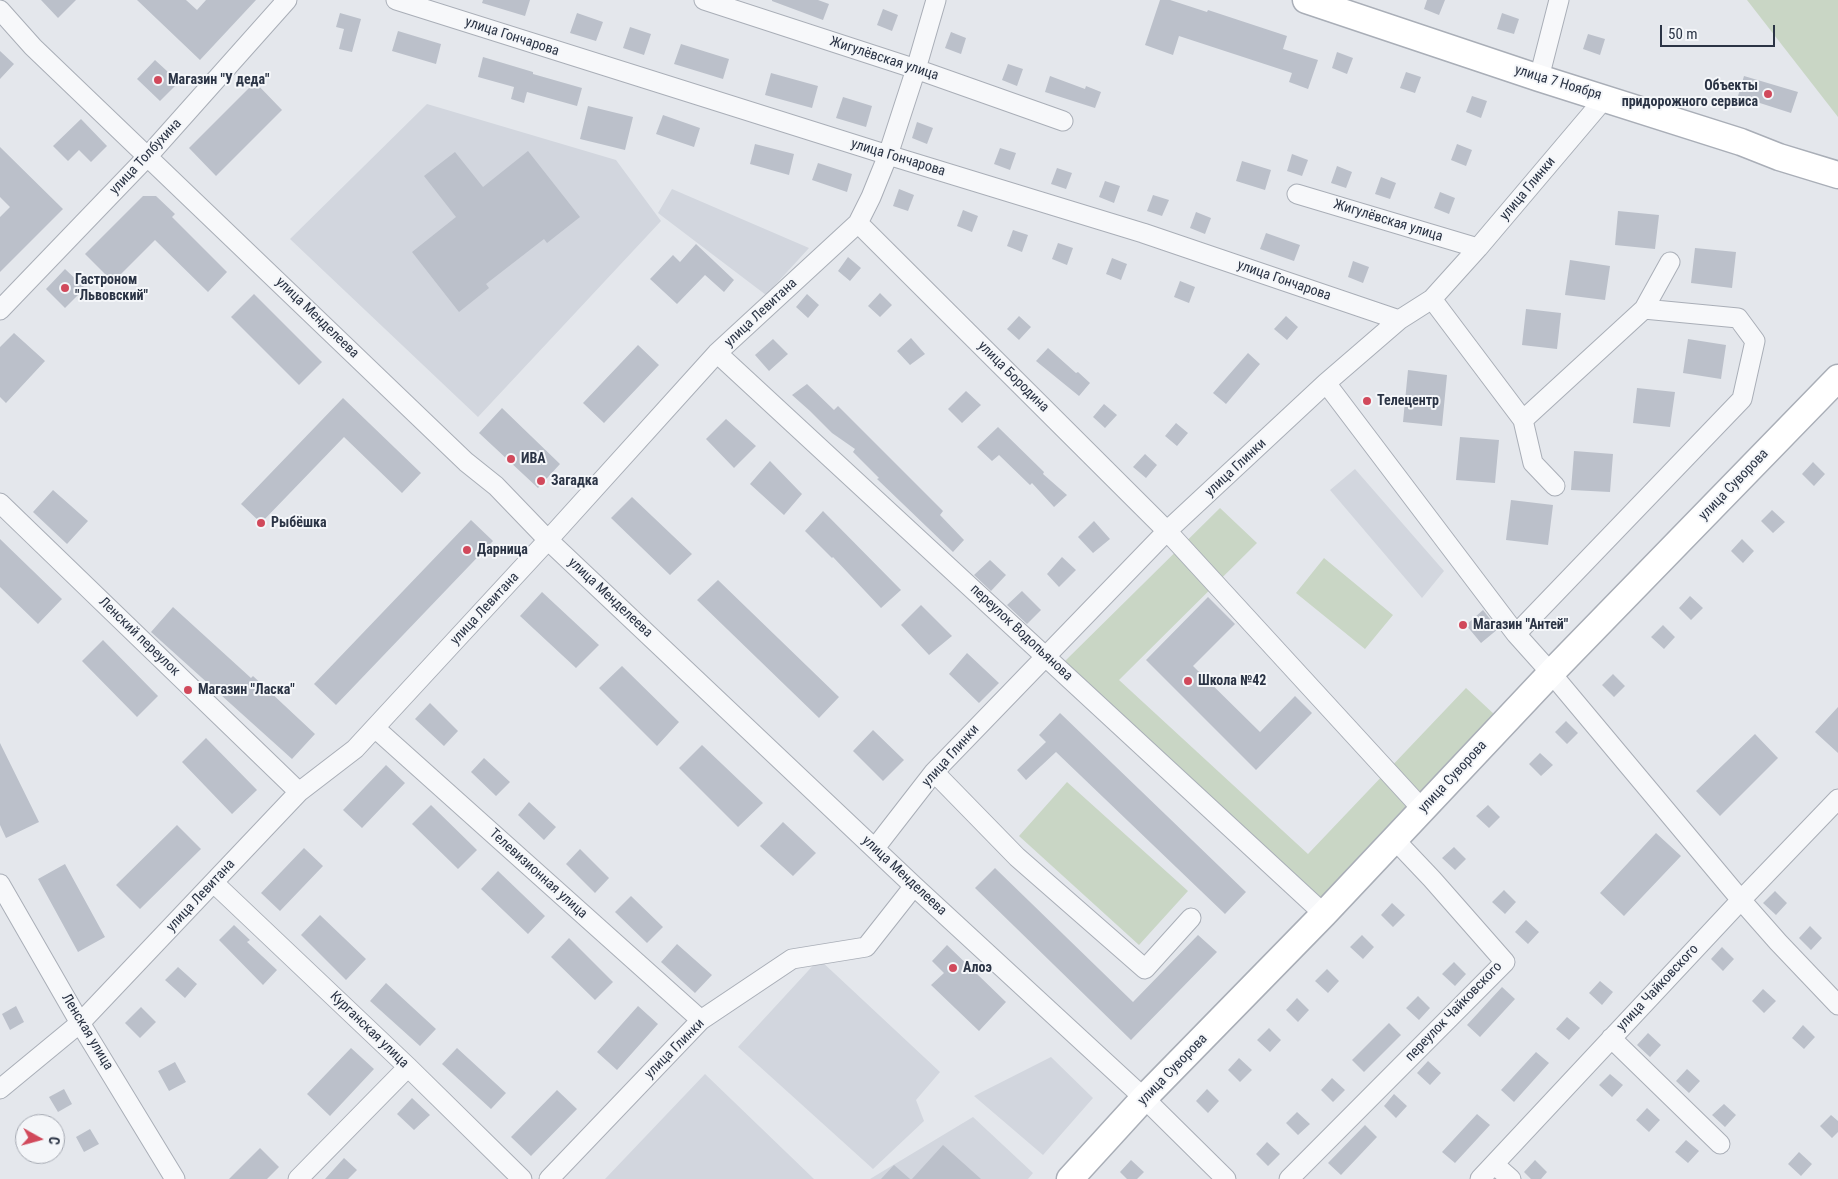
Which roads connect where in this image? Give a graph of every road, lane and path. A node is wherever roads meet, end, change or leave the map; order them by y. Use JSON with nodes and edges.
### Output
{"nodes":[{"id":1,"x":287,"y":0,"type":"edge"},
{"id":2,"x":396,"y":0,"type":"edge"},
{"id":3,"x":704,"y":0,"type":"edge"},
{"id":4,"x":936,"y":0,"type":"edge"},
{"id":5,"x":1306,"y":0,"type":"edge"},
{"id":6,"x":1559,"y":0,"type":"edge"},
{"id":7,"x":0,"y":10,"type":"edge"},
{"id":8,"x":916,"y":69,"type":"junction"},
{"id":9,"x":1539,"y":78,"type":"junction"},
{"id":10,"x":1605,"y":98,"type":"junction"},
{"id":11,"x":1063,"y":122,"type":"dead end"},
{"id":12,"x":888,"y":155,"type":"junction"},
{"id":13,"x":148,"y":156,"type":"junction"},
{"id":14,"x":1838,"y":175,"type":"edge"},
{"id":15,"x":1297,"y":194,"type":"dead end"},
{"id":16,"x":858,"y":223,"type":"junction"},
{"id":17,"x":1478,"y":248,"type":"junction"},
{"id":18,"x":1670,"y":262,"type":"dead end"},
{"id":19,"x":1432,"y":299,"type":"junction"},
{"id":20,"x":0,"y":310,"type":"edge"},
{"id":21,"x":1644,"y":310,"type":"junction"},
{"id":22,"x":1399,"y":320,"type":"junction"},
{"id":23,"x":717,"y":353,"type":"junction"},
{"id":24,"x":1838,"y":378,"type":"edge"},
{"id":25,"x":1326,"y":383,"type":"junction"},
{"id":26,"x":1523,"y":420,"type":"junction"},
{"id":27,"x":1555,"y":486,"type":"dead end"},
{"id":28,"x":0,"y":503,"type":"edge"},
{"id":29,"x":1167,"y":531,"type":"junction"},
{"id":30,"x":548,"y":540,"type":"junction"},
{"id":31,"x":1516,"y":634,"type":"junction"},
{"id":32,"x":1045,"y":656,"type":"junction"},
{"id":33,"x":1551,"y":673,"type":"junction"},
{"id":34,"x":375,"y":728,"type":"junction"},
{"id":35,"x":934,"y":772,"type":"junction"},
{"id":36,"x":299,"y":792,"type":"junction"},
{"id":37,"x":1838,"y":798,"type":"edge"},
{"id":38,"x":1423,"y":810,"type":"junction"},
{"id":39,"x":1395,"y":840,"type":"junction"},
{"id":40,"x":875,"y":848,"type":"junction"},
{"id":41,"x":214,"y":883,"type":"junction"},
{"id":42,"x":0,"y":884,"type":"edge"},
{"id":43,"x":914,"y":886,"type":"junction"},
{"id":44,"x":1740,"y":900,"type":"junction"},
{"id":45,"x":1324,"y":914,"type":"junction"},
{"id":46,"x":1192,"y":918,"type":"dead end"},
{"id":47,"x":1838,"y":1005,"type":"edge"},
{"id":48,"x":701,"y":1020,"type":"junction"},
{"id":49,"x":80,"y":1023,"type":"junction"},
{"id":50,"x":1611,"y":1038,"type":"junction"},
{"id":51,"x":408,"y":1066,"type":"junction"},
{"id":52,"x":0,"y":1089,"type":"edge"},
{"id":53,"x":1144,"y":1098,"type":"junction"},
{"id":54,"x":1720,"y":1144,"type":"dead end"},
{"id":55,"x":1494,"y":1164,"type":"junction"},
{"id":56,"x":175,"y":1179,"type":"edge"},
{"id":57,"x":298,"y":1179,"type":"edge"},
{"id":58,"x":522,"y":1179,"type":"edge"},
{"id":59,"x":549,"y":1179,"type":"edge"},
{"id":60,"x":1070,"y":1179,"type":"edge"},
{"id":61,"x":1226,"y":1179,"type":"edge"},
{"id":62,"x":1289,"y":1179,"type":"edge"},
{"id":63,"x":1480,"y":1179,"type":"edge"},
{"id":64,"x":1511,"y":1179,"type":"edge"}],
"edges":[{"from":1,"to":13,"type":"street","name":"улица Толбухина"},
{"from":2,"to":12,"type":"street","name":"улица Гончарова"},
{"from":3,"to":8,"type":"street","name":"Жигулёвская улица"},
{"from":4,"to":8,"type":"street","name":"улица Левитана"},
{"from":5,"to":9,"type":"street","name":"улица 7 Ноября"},
{"from":6,"to":9,"type":"street"},
{"from":7,"to":13,"type":"street","name":"улица Менделеева"},
{"from":8,"to":11,"type":"street","name":"Жигулёвская улица"},
{"from":8,"to":12,"type":"street","name":"улица Левитана"},
{"from":9,"to":10,"type":"street","name":"улица 7 Ноября"},
{"from":10,"to":14,"type":"street","name":"улица 7 Ноября"},
{"from":10,"to":17,"type":"street","name":"улица Глинки"},
{"from":12,"to":16,"type":"street","name":"улица Левитана"},
{"from":12,"to":22,"type":"street","name":"улица Гончарова"},
{"from":13,"to":20,"type":"street","name":"улица Толбухина"},
{"from":13,"to":30,"type":"street","name":"улица Менделеева"},
{"from":15,"to":17,"type":"street","name":"Жигулёвская улица"},
{"from":16,"to":23,"type":"street","name":"улица Левитана"},
{"from":16,"to":29,"type":"street","name":"улица Бородина"},
{"from":17,"to":19,"type":"street","name":"улица Глинки"},
{"from":18,"to":21,"type":"street"},
{"from":19,"to":22,"type":"street","name":"улица Глинки"},
{"from":19,"to":26,"type":"street"},
{"from":21,"to":26,"type":"street"},
{"from":21,"to":31,"type":"street"},
{"from":22,"to":25,"type":"street","name":"улица Глинки"},
{"from":23,"to":30,"type":"street","name":"улица Левитана"},
{"from":23,"to":32,"type":"street","name":"переулок Водопьянова"},
{"from":24,"to":33,"type":"street","name":"улица Суворова"},
{"from":25,"to":29,"type":"street","name":"улица Глинки"},
{"from":25,"to":31,"type":"street"},
{"from":26,"to":27,"type":"street"},
{"from":28,"to":36,"type":"street","name":"Ленский переулок"},
{"from":29,"to":32,"type":"street","name":"улица Глинки"},
{"from":29,"to":38,"type":"street","name":"улица Бородина"},
{"from":30,"to":34,"type":"street","name":"улица Левитана"},
{"from":30,"to":40,"type":"street","name":"улица Менделеева"},
{"from":31,"to":33,"type":"street"},
{"from":32,"to":35,"type":"street","name":"улица Глинки"},
{"from":32,"to":45,"type":"street","name":"переулок Водопьянова"},
{"from":33,"to":38,"type":"street","name":"улица Суворова"},
{"from":33,"to":44,"type":"street"},
{"from":34,"to":36,"type":"street","name":"улица Левитана"},
{"from":34,"to":48,"type":"street","name":"Телевизионная улица"},
{"from":35,"to":40,"type":"street","name":"улица Глинки"},
{"from":35,"to":46,"type":"street"},
{"from":36,"to":41,"type":"street","name":"улица Левитана"},
{"from":37,"to":44,"type":"street","name":"улица Чайковского"},
{"from":38,"to":39,"type":"street","name":"улица Суворова"},
{"from":39,"to":45,"type":"street","name":"улица Суворова"},
{"from":39,"to":62,"type":"street","name":"переулок Чайковского"},
{"from":40,"to":43,"type":"street","name":"улица Менделеева"},
{"from":41,"to":49,"type":"street","name":"улица Левитана"},
{"from":41,"to":51,"type":"street","name":"Курганская улица"},
{"from":42,"to":49,"type":"street","name":"Ленская улица"},
{"from":43,"to":48,"type":"street","name":"улица Глинки"},
{"from":43,"to":53,"type":"street","name":"улица Менделеева"},
{"from":44,"to":47,"type":"street"},
{"from":44,"to":50,"type":"street","name":"улица Чайковского"},
{"from":45,"to":53,"type":"street","name":"улица Суворова"},
{"from":48,"to":59,"type":"street","name":"улица Глинки"},
{"from":49,"to":52,"type":"street","name":"улица Левитана"},
{"from":49,"to":56,"type":"street","name":"Ленская улица"},
{"from":50,"to":54,"type":"street"},
{"from":50,"to":55,"type":"street","name":"улица Чайковского"},
{"from":51,"to":57,"type":"street"},
{"from":51,"to":58,"type":"street","name":"Курганская улица"},
{"from":53,"to":60,"type":"street","name":"улица Суворова"},
{"from":53,"to":61,"type":"street","name":"улица Менделеева"},
{"from":55,"to":63,"type":"street","name":"улица Чайковского"},
{"from":55,"to":64,"type":"street"}]}
